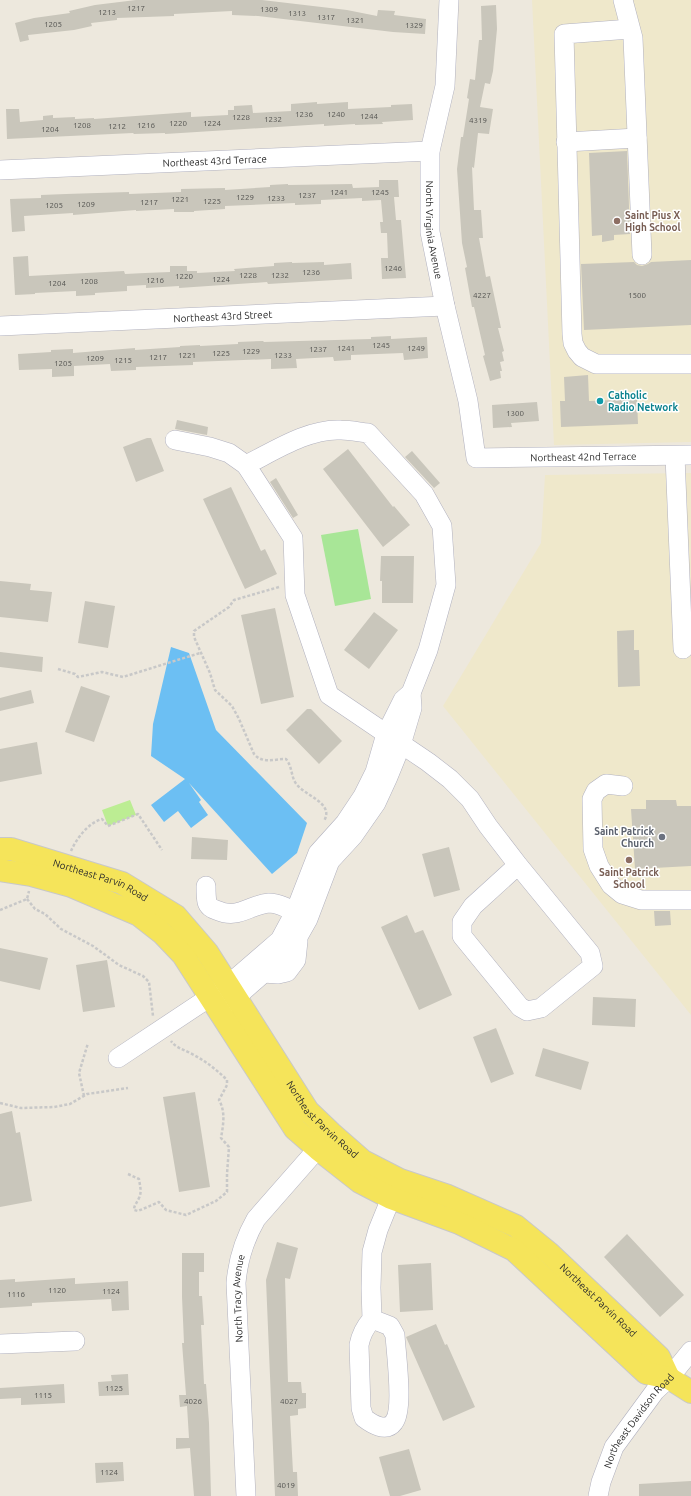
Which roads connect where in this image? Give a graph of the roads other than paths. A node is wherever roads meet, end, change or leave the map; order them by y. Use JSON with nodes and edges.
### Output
{"nodes":[{"id":1,"x":449,"y":0,"type":"edge"},
{"id":2,"x":623,"y":0,"type":"edge"},
{"id":3,"x":630,"y":29,"type":"junction"},
{"id":4,"x":638,"y":138,"type":"junction"},
{"id":5,"x":566,"y":142,"type":"junction"},
{"id":6,"x":430,"y":151,"type":"junction"},
{"id":7,"x":0,"y":170,"type":"edge"},
{"id":8,"x":642,"y":255,"type":"dead end"},
{"id":9,"x":445,"y":306,"type":"junction"},
{"id":10,"x":0,"y":326,"type":"edge"},
{"id":11,"x":691,"y":364,"type":"edge"},
{"id":12,"x":175,"y":440,"type":"dead end"},
{"id":13,"x":683,"y":456,"type":"edge"},
{"id":14,"x":476,"y":458,"type":"joint"},
{"id":15,"x":246,"y":465,"type":"junction"},
{"id":16,"x":683,"y":649,"type":"dead end"},
{"id":17,"x":394,"y":739,"type":"junction"},
{"id":18,"x":623,"y":786,"type":"dead end"},
{"id":19,"x":0,"y":848,"type":"edge"},
{"id":20,"x":518,"y":865,"type":"junction"},
{"id":21,"x":0,"y":870,"type":"edge"},
{"id":22,"x":206,"y":886,"type":"dead end"},
{"id":23,"x":691,"y":900,"type":"edge"},
{"id":24,"x":301,"y":915,"type":"junction"},
{"id":25,"x":264,"y":966,"type":"junction"},
{"id":26,"x":223,"y":997,"type":"junction"},
{"id":27,"x":118,"y":1058,"type":"dead end"},
{"id":28,"x":325,"y":1141,"type":"junction"},
{"id":29,"x":396,"y":1189,"type":"junction"},
{"id":30,"x":372,"y":1319,"type":"junction"},
{"id":31,"x":74,"y":1341,"type":"dead end"},
{"id":32,"x":0,"y":1344,"type":"edge"},
{"id":33,"x":691,"y":1352,"type":"edge"},
{"id":34,"x":669,"y":1378,"type":"junction"},
{"id":35,"x":691,"y":1392,"type":"edge"},
{"id":36,"x":246,"y":1496,"type":"edge"},
{"id":37,"x":598,"y":1496,"type":"edge"}],
"edges":[{"from":1,"to":6,"type":"street","name":"North Virginia Avenue"},
{"from":2,"to":3,"type":"street"},
{"from":3,"to":4,"type":"street"},
{"from":3,"to":5,"type":"street"},
{"from":4,"to":5,"type":"street"},
{"from":4,"to":8,"type":"street"},
{"from":5,"to":11,"type":"street"},
{"from":6,"to":7,"type":"street","name":"Northeast 43rd Terrace"},
{"from":6,"to":9,"type":"street","name":"North Virginia Avenue"},
{"from":9,"to":10,"type":"street","name":"Northeast 43rd Street"},
{"from":9,"to":14,"type":"street","name":"North Virginia Avenue"},
{"from":12,"to":15,"type":"street"},
{"from":13,"to":14,"type":"street","name":"Northeast 42nd Terrace"},
{"from":13,"to":16,"type":"street"},
{"from":15,"to":17,"type":"street"},
{"from":15,"to":17,"type":"street"},
{"from":17,"to":20,"type":"street"},
{"from":17,"to":24,"type":"street"},
{"from":18,"to":23,"type":"street"},
{"from":19,"to":26,"type":"main road","name":"Northeast Parvin Road"},
{"from":20,"to":20,"type":"street"},
{"from":21,"to":26,"type":"main road","name":"Northeast Parvin Road"},
{"from":22,"to":24,"type":"street"},
{"from":24,"to":25,"type":"street"},
{"from":24,"to":25,"type":"street"},
{"from":25,"to":26,"type":"street"},
{"from":26,"to":27,"type":"street"},
{"from":26,"to":28,"type":"main road","name":"Northeast Parvin Road"},
{"from":28,"to":29,"type":"main road","name":"Northeast Parvin Road"},
{"from":28,"to":36,"type":"street","name":"North Tracy Avenue"},
{"from":29,"to":30,"type":"street"},
{"from":29,"to":34,"type":"main road","name":"Northeast Parvin Road"},
{"from":30,"to":30,"type":"street"},
{"from":31,"to":32,"type":"street"},
{"from":33,"to":34,"type":"street","name":"Northeast Davidson Road"},
{"from":34,"to":35,"type":"main road"},
{"from":34,"to":37,"type":"street","name":"Northeast Davidson Road"}]}
